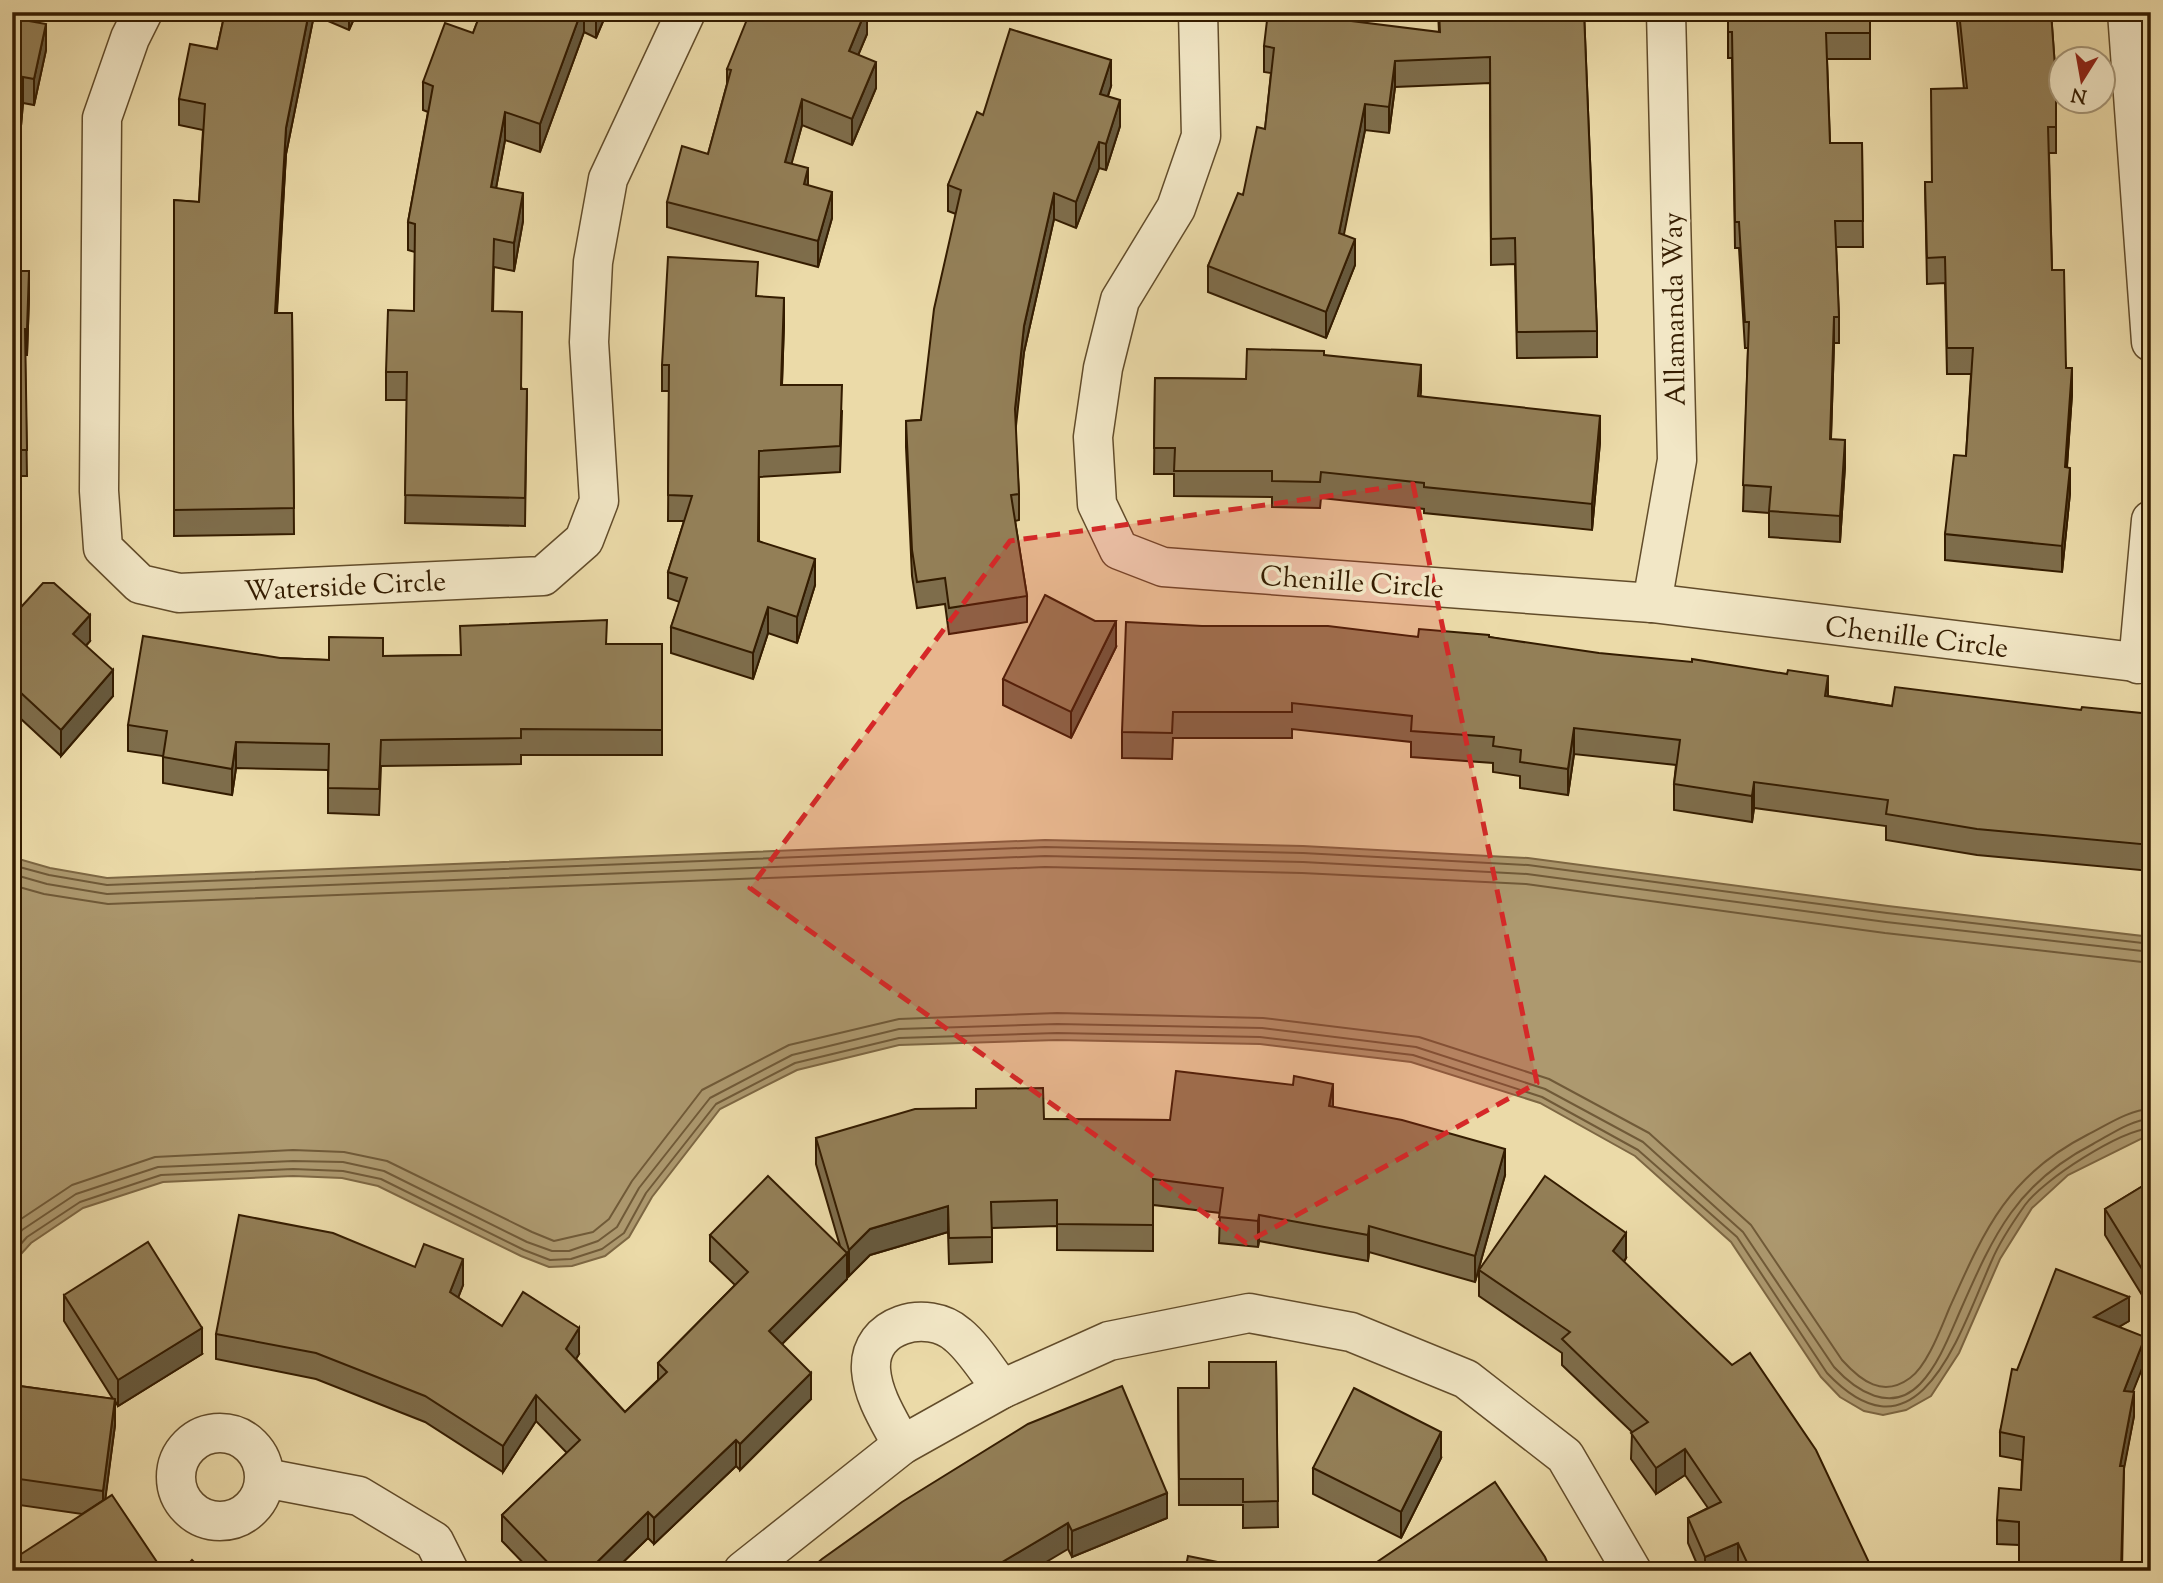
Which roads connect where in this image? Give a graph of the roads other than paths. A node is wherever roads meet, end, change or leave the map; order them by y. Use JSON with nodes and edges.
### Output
{"nodes":[{"id":1,"x":143,"y":12,"type":"edge"},
{"id":2,"x":686,"y":12,"type":"edge"},
{"id":3,"x":1198,"y":12,"type":"edge"},
{"id":4,"x":1665,"y":12,"type":"edge"},
{"id":5,"x":2127,"y":12,"type":"edge"},
{"id":6,"x":2151,"y":342,"type":"edge"},
{"id":7,"x":2151,"y":520,"type":"edge"},
{"id":8,"x":1652,"y":603,"type":"junction"},
{"id":9,"x":2145,"y":664,"type":"edge"},
{"id":10,"x":1002,"y":1389,"type":"junction"},
{"id":11,"x":902,"y":1445,"type":"junction"},
{"id":12,"x":265,"y":1479,"type":"dead end"},
{"id":13,"x":449,"y":1571,"type":"edge"},
{"id":14,"x":743,"y":1571,"type":"edge"},
{"id":15,"x":1632,"y":1571,"type":"edge"}],
"edges":[{"from":1,"to":2,"type":"street","name":"Waterside Circle"},
{"from":3,"to":8,"type":"street","name":"Chenille Circle"},
{"from":4,"to":8,"type":"street","name":"Allamanda Way"},
{"from":5,"to":6,"type":"street"},
{"from":7,"to":9,"type":"street"},
{"from":8,"to":9,"type":"street","name":"Chenille Circle"},
{"from":10,"to":11,"type":"street"},
{"from":10,"to":11,"type":"street"},
{"from":10,"to":15,"type":"street"},
{"from":11,"to":14,"type":"street"},
{"from":12,"to":13,"type":"street"}]}
